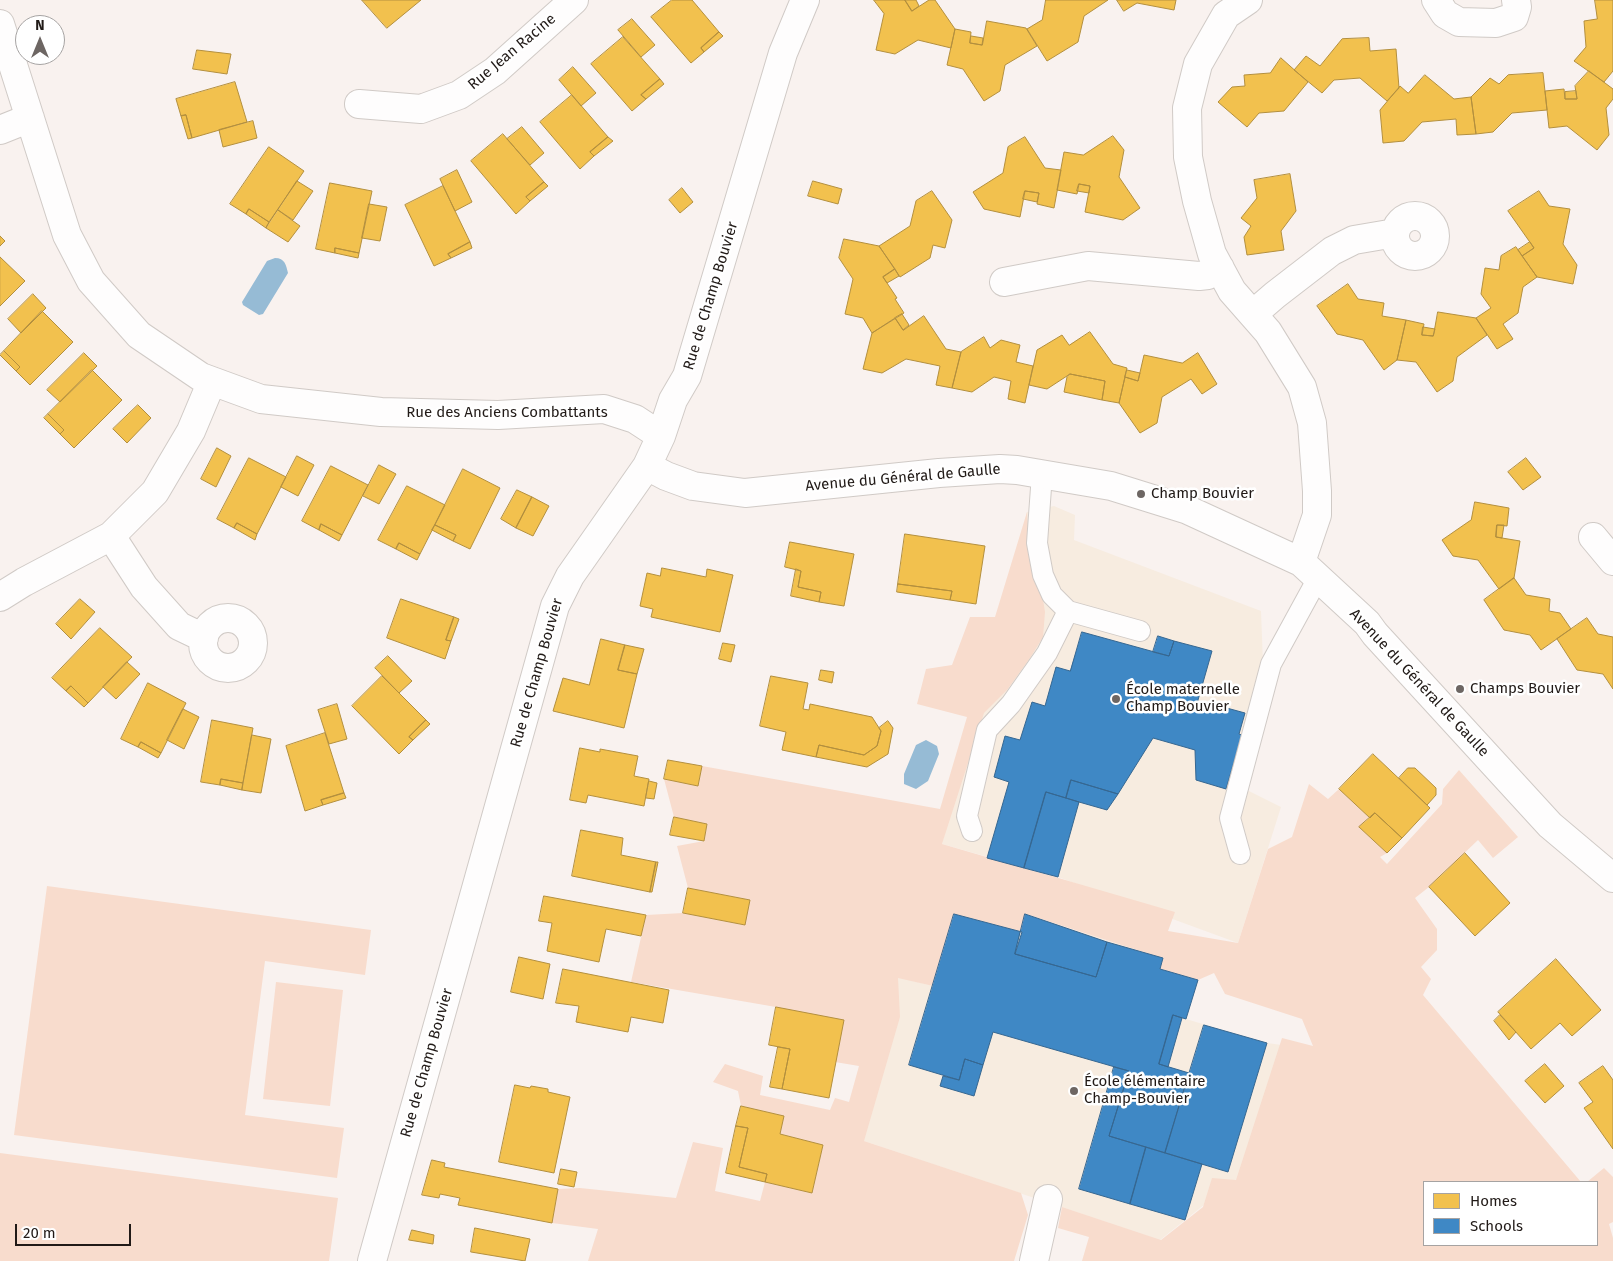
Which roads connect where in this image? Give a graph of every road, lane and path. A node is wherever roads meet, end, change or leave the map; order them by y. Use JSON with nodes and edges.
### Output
{"nodes":[{"id":1,"x":574,"y":0,"type":"edge"},
{"id":2,"x":805,"y":0,"type":"edge"},
{"id":3,"x":1248,"y":0,"type":"edge"},
{"id":4,"x":1436,"y":0,"type":"edge"},
{"id":5,"x":1516,"y":0,"type":"edge"},
{"id":6,"x":0,"y":24,"type":"edge"},
{"id":7,"x":359,"y":104,"type":"dead end"},
{"id":8,"x":30,"y":118,"type":"junction"},
{"id":9,"x":0,"y":130,"type":"edge"},
{"id":10,"x":1395,"y":233,"type":"dead end"},
{"id":11,"x":1220,"y":268,"type":"junction"},
{"id":12,"x":1004,"y":282,"type":"dead end"},
{"id":13,"x":1253,"y":314,"type":"junction"},
{"id":14,"x":212,"y":381,"type":"junction"},
{"id":15,"x":661,"y":436,"type":"junction"},
{"id":16,"x":647,"y":466,"type":"junction"},
{"id":17,"x":1042,"y":474,"type":"junction"},
{"id":18,"x":111,"y":536,"type":"junction"},
{"id":19,"x":1593,"y":537,"type":"dead end"},
{"id":20,"x":1613,"y":561,"type":"edge"},
{"id":21,"x":1310,"y":570,"type":"junction"},
{"id":22,"x":0,"y":597,"type":"edge"},
{"id":23,"x":1068,"y":612,"type":"junction"},
{"id":24,"x":1140,"y":631,"type":"dead end"},
{"id":25,"x":204,"y":638,"type":"dead end"},
{"id":26,"x":972,"y":831,"type":"dead end"},
{"id":27,"x":1240,"y":854,"type":"dead end"},
{"id":28,"x":1613,"y":878,"type":"edge"},
{"id":29,"x":1048,"y":1199,"type":"dead end"},
{"id":30,"x":372,"y":1261,"type":"edge"},
{"id":31,"x":1034,"y":1261,"type":"edge"}],
"edges":[{"from":1,"to":7,"type":"street","name":"Rue Jean Racine"},
{"from":2,"to":15,"type":"street","name":"Rue de Champ Bouvier"},
{"from":3,"to":11,"type":"street"},
{"from":4,"to":5,"type":"street"},
{"from":6,"to":8,"type":"street","name":"Rue des Anciens Combattants"},
{"from":8,"to":9,"type":"street"},
{"from":8,"to":14,"type":"street","name":"Rue des Anciens Combattants"},
{"from":10,"to":13,"type":"street"},
{"from":11,"to":12,"type":"street"},
{"from":11,"to":13,"type":"street"},
{"from":13,"to":21,"type":"street"},
{"from":14,"to":15,"type":"street","name":"Rue des Anciens Combattants"},
{"from":14,"to":18,"type":"street"},
{"from":15,"to":16,"type":"street","name":"Rue de Champ Bouvier"},
{"from":16,"to":17,"type":"street","name":"Avenue du Général de Gaulle"},
{"from":16,"to":30,"type":"street","name":"Rue de Champ Bouvier"},
{"from":17,"to":21,"type":"street","name":"Avenue du Général de Gaulle"},
{"from":17,"to":23,"type":"lane"},
{"from":18,"to":22,"type":"street"},
{"from":18,"to":25,"type":"street"},
{"from":19,"to":20,"type":"street"},
{"from":21,"to":27,"type":"lane"},
{"from":21,"to":28,"type":"street","name":"Avenue du Général de Gaulle"},
{"from":23,"to":24,"type":"lane"},
{"from":23,"to":26,"type":"lane"},
{"from":29,"to":31,"type":"street"}]}
